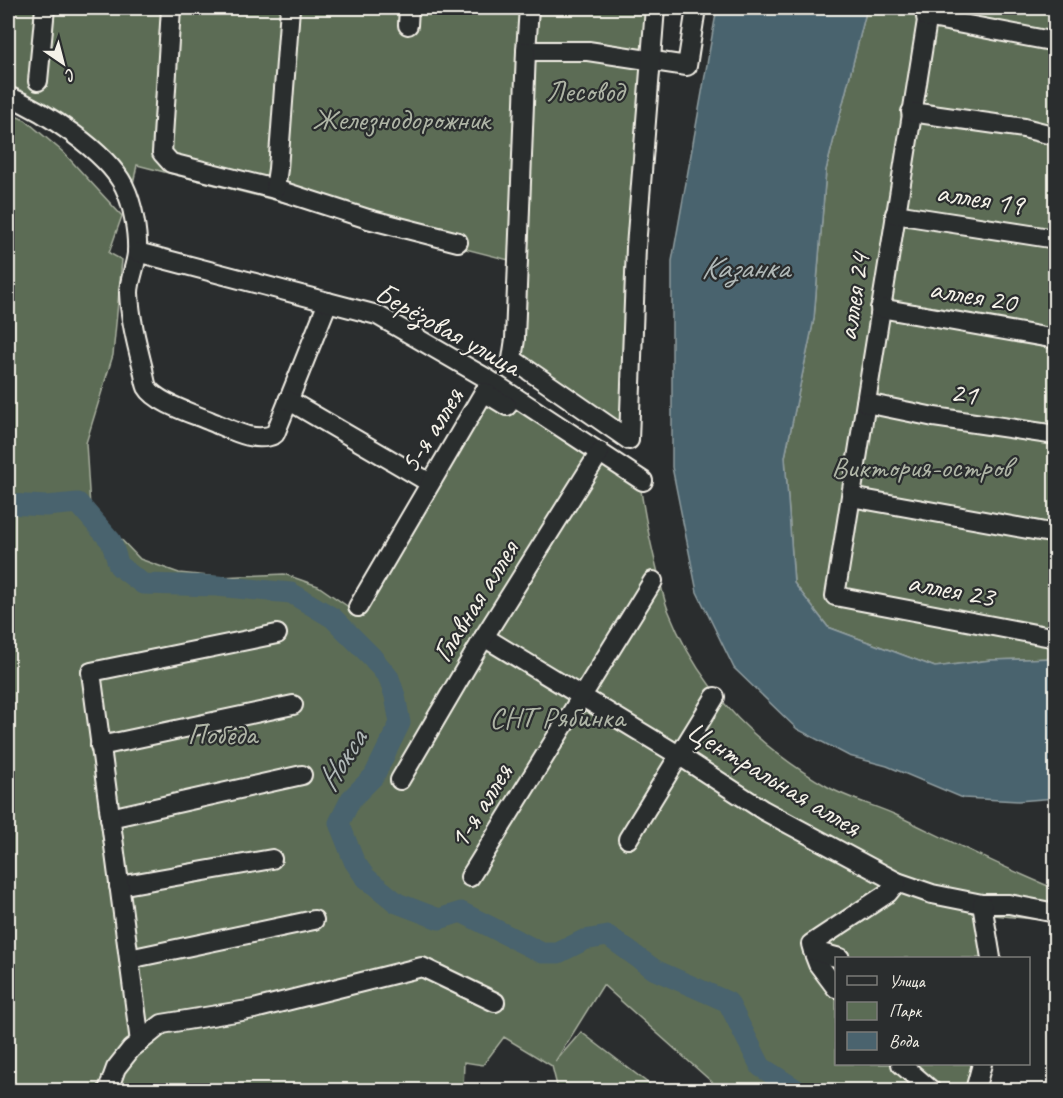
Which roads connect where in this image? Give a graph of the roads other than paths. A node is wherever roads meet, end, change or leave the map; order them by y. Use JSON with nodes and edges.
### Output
{"nodes":[{"id":1,"x":45,"y":8,"type":"edge"},
{"id":2,"x":171,"y":8,"type":"edge"},
{"id":3,"x":290,"y":8,"type":"edge"},
{"id":4,"x":528,"y":8,"type":"edge"},
{"id":5,"x":655,"y":8,"type":"edge"},
{"id":6,"x":696,"y":8,"type":"edge"},
{"id":7,"x":927,"y":12,"type":"edge"},
{"id":8,"x":1056,"y":42,"type":"edge"},
{"id":9,"x":526,"y":51,"type":"junction"},
{"id":10,"x":651,"y":59,"type":"junction"},
{"id":11,"x":38,"y":81,"type":"dead end"},
{"id":12,"x":8,"y":96,"type":"edge"},
{"id":13,"x":911,"y":112,"type":"junction"},
{"id":14,"x":1056,"y":136,"type":"edge"},
{"id":15,"x":275,"y":189,"type":"junction"},
{"id":16,"x":895,"y":214,"type":"junction"},
{"id":17,"x":1056,"y":239,"type":"edge"},
{"id":18,"x":458,"y":242,"type":"dead end"},
{"id":19,"x":137,"y":252,"type":"junction"},
{"id":20,"x":328,"y":302,"type":"junction"},
{"id":21,"x":880,"y":308,"type":"junction"},
{"id":22,"x":1056,"y":339,"type":"edge"},
{"id":23,"x":288,"y":400,"type":"junction"},
{"id":24,"x":866,"y":403,"type":"junction"},
{"id":25,"x":1056,"y":435,"type":"edge"},
{"id":26,"x":598,"y":456,"type":"junction"},
{"id":27,"x":425,"y":480,"type":"dead end"},
{"id":28,"x":643,"y":481,"type":"dead end"},
{"id":29,"x":851,"y":497,"type":"junction"},
{"id":30,"x":1056,"y":534,"type":"edge"},
{"id":31,"x":653,"y":581,"type":"dead end"},
{"id":32,"x":835,"y":596,"type":"joint"},
{"id":33,"x":358,"y":607,"type":"dead end"},
{"id":34,"x":277,"y":634,"type":"dead end"},
{"id":35,"x":484,"y":637,"type":"junction"},
{"id":36,"x":1056,"y":638,"type":"edge"},
{"id":37,"x":581,"y":696,"type":"junction"},
{"id":38,"x":716,"y":697,"type":"dead end"},
{"id":39,"x":293,"y":705,"type":"dead end"},
{"id":40,"x":100,"y":746,"type":"junction"},
{"id":41,"x":680,"y":756,"type":"junction"},
{"id":42,"x":302,"y":775,"type":"dead end"},
{"id":43,"x":400,"y":780,"type":"dead end"},
{"id":44,"x":110,"y":818,"type":"junction"},
{"id":45,"x":628,"y":839,"type":"dead end"},
{"id":46,"x":272,"y":859,"type":"dead end"},
{"id":47,"x":470,"y":876,"type":"dead end"},
{"id":48,"x":897,"y":882,"type":"junction"},
{"id":49,"x":119,"y":886,"type":"junction"},
{"id":50,"x":982,"y":904,"type":"junction"},
{"id":51,"x":1056,"y":913,"type":"edge"},
{"id":52,"x":314,"y":920,"type":"dead end"},
{"id":53,"x":813,"y":951,"type":"junction"},
{"id":54,"x":836,"y":957,"type":"edge"},
{"id":55,"x":991,"y":957,"type":"edge"},
{"id":56,"x":129,"y":959,"type":"junction"},
{"id":57,"x":835,"y":985,"type":"edge"},
{"id":58,"x":495,"y":1002,"type":"dead end"},
{"id":59,"x":140,"y":1042,"type":"junction"},
{"id":60,"x":903,"y":1065,"type":"edge"},
{"id":61,"x":982,"y":1065,"type":"edge"},
{"id":62,"x":108,"y":1090,"type":"edge"},
{"id":63,"x":931,"y":1090,"type":"edge"},
{"id":64,"x":975,"y":1090,"type":"edge"}],
"edges":[{"from":1,"to":11,"type":"street"},
{"from":2,"to":15,"type":"street"},
{"from":3,"to":15,"type":"street"},
{"from":4,"to":9,"type":"street"},
{"from":5,"to":10,"type":"street"},
{"from":6,"to":10,"type":"street"},
{"from":7,"to":8,"type":"street"},
{"from":7,"to":13,"type":"street","name":"аллея 24"},
{"from":9,"to":10,"type":"street"},
{"from":9,"to":10,"type":"street"},
{"from":12,"to":19,"type":"street"},
{"from":13,"to":14,"type":"street"},
{"from":13,"to":16,"type":"street","name":"аллея 24"},
{"from":15,"to":18,"type":"street"},
{"from":16,"to":17,"type":"street","name":"аллея 19"},
{"from":16,"to":21,"type":"street","name":"аллея 24"},
{"from":19,"to":20,"type":"street","name":"Берёзовая улица"},
{"from":19,"to":23,"type":"street"},
{"from":20,"to":23,"type":"street"},
{"from":20,"to":26,"type":"street","name":"Берёзовая улица"},
{"from":21,"to":22,"type":"street","name":"аллея 20"},
{"from":21,"to":24,"type":"street","name":"аллея 24"},
{"from":23,"to":27,"type":"street"},
{"from":24,"to":25,"type":"street","name":"21"},
{"from":24,"to":29,"type":"street","name":"аллея 24"},
{"from":26,"to":28,"type":"street","name":"Берёзовая улица"},
{"from":26,"to":33,"type":"street","name":"5-я аллея"},
{"from":26,"to":35,"type":"street","name":"Главная аллея"},
{"from":29,"to":30,"type":"street"},
{"from":29,"to":32,"type":"street","name":"аллея 24"},
{"from":31,"to":37,"type":"street","name":"1-я аллея"},
{"from":32,"to":36,"type":"street","name":"аллея 23"},
{"from":34,"to":40,"type":"street"},
{"from":35,"to":37,"type":"street","name":"Центральная аллея"},
{"from":35,"to":43,"type":"street","name":"Главная аллея"},
{"from":37,"to":41,"type":"street","name":"Центральная аллея"},
{"from":37,"to":47,"type":"street","name":"1-я аллея"},
{"from":38,"to":41,"type":"street"},
{"from":39,"to":40,"type":"street"},
{"from":40,"to":44,"type":"street"},
{"from":41,"to":45,"type":"street"},
{"from":41,"to":48,"type":"street","name":"Центральная аллея"},
{"from":42,"to":44,"type":"street"},
{"from":44,"to":49,"type":"street"},
{"from":46,"to":49,"type":"street"},
{"from":48,"to":50,"type":"street","name":"Центральная аллея"},
{"from":48,"to":53,"type":"street"},
{"from":49,"to":56,"type":"street"},
{"from":50,"to":51,"type":"street","name":"Центральная аллея"},
{"from":50,"to":55,"type":"street"},
{"from":52,"to":56,"type":"street"},
{"from":53,"to":54,"type":"street"},
{"from":53,"to":57,"type":"street"},
{"from":56,"to":59,"type":"street"},
{"from":58,"to":59,"type":"street"},
{"from":59,"to":62,"type":"street"},
{"from":60,"to":63,"type":"street"},
{"from":61,"to":64,"type":"street"}]}
